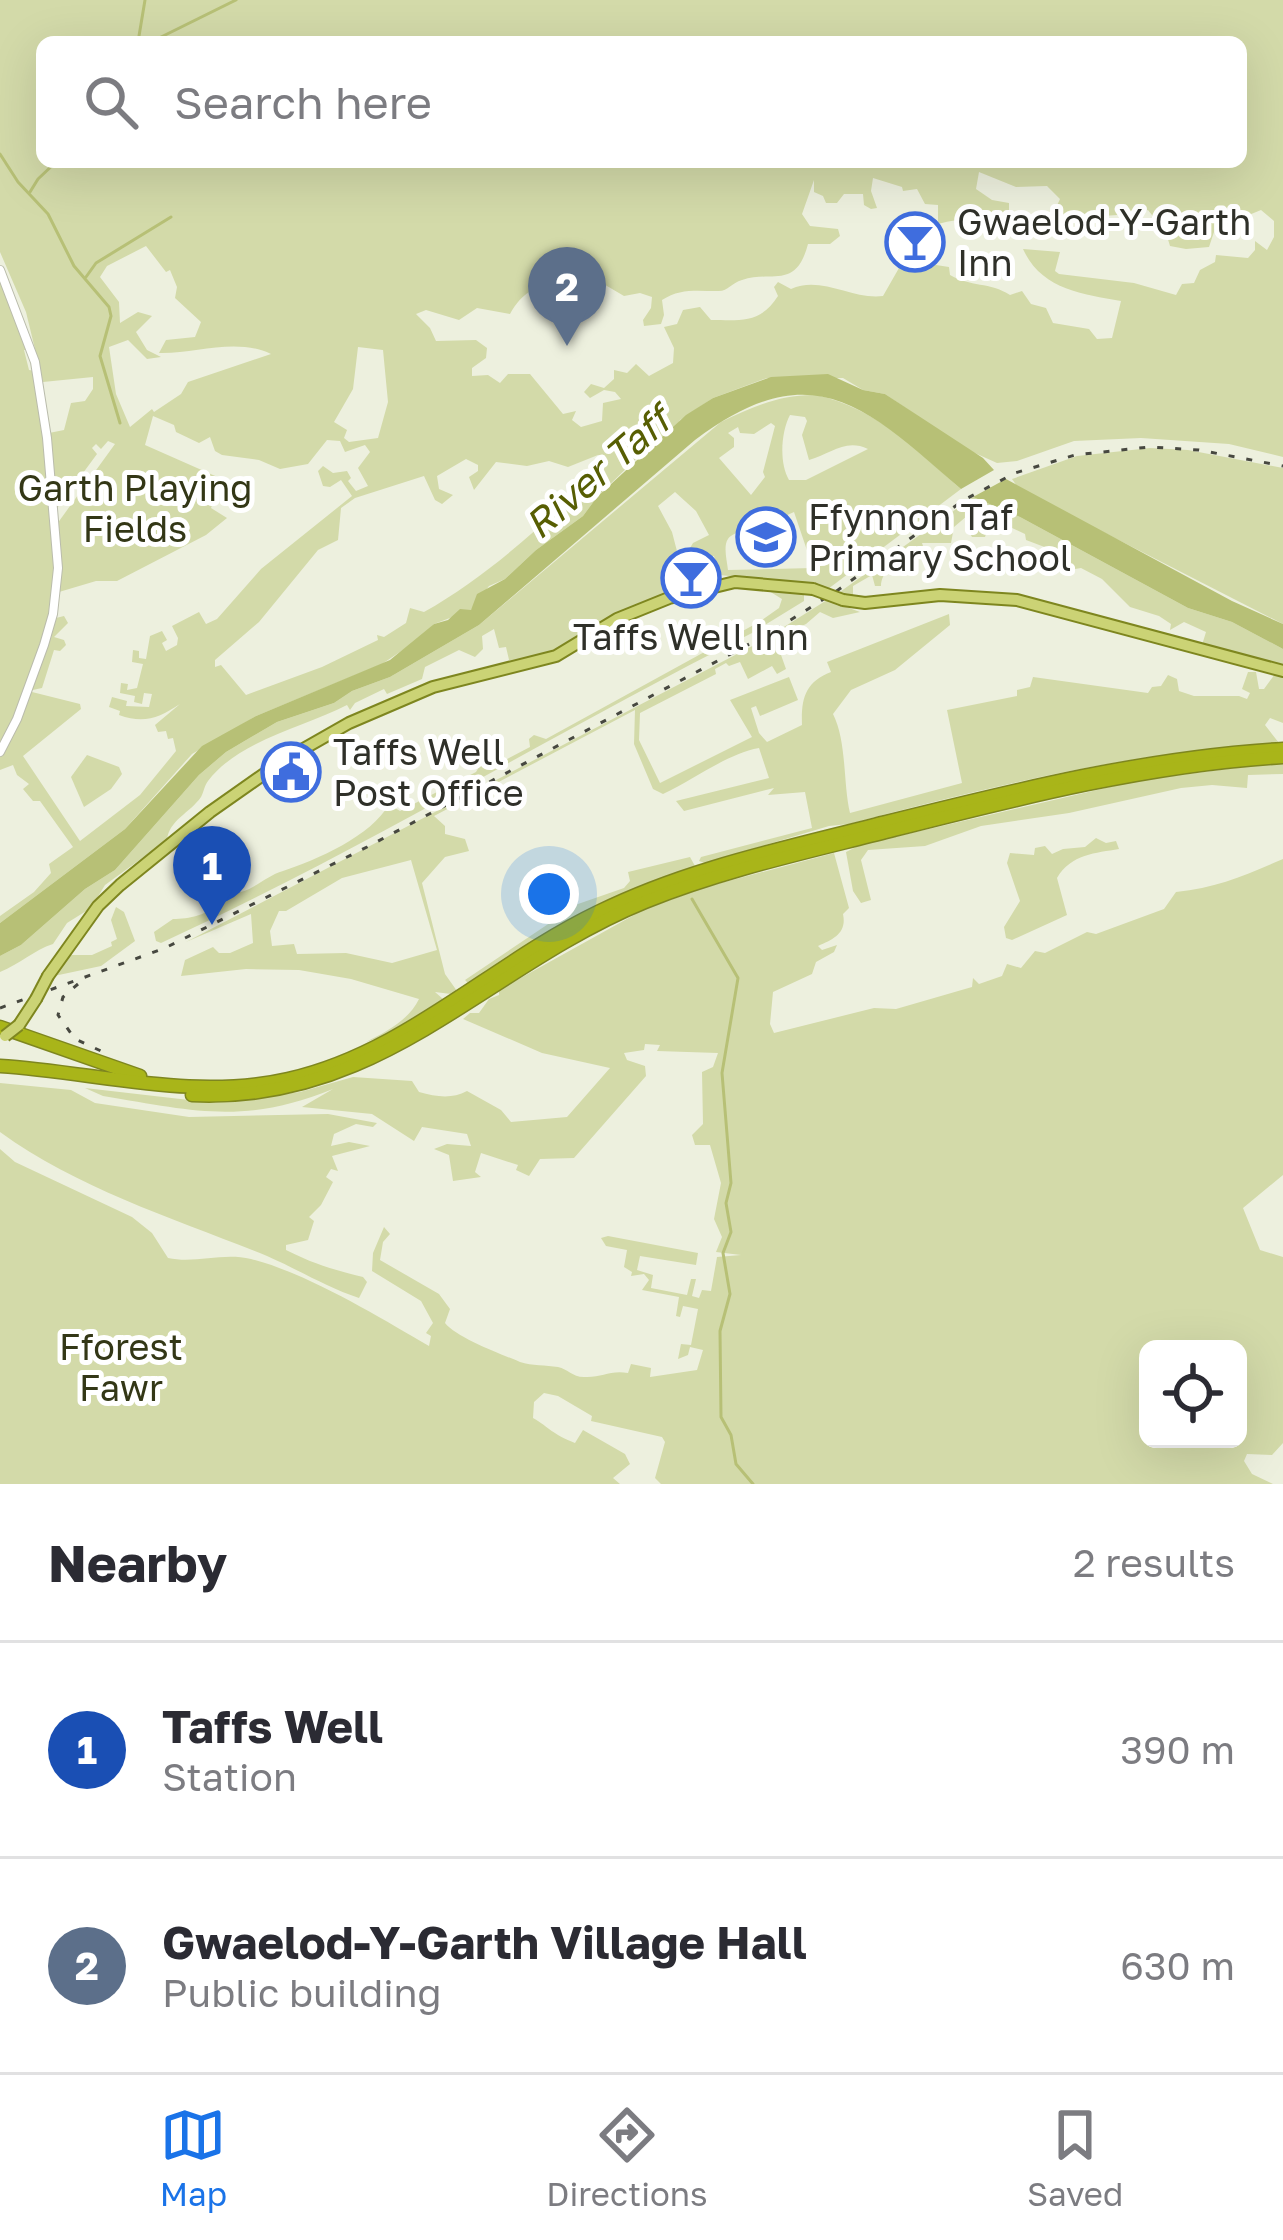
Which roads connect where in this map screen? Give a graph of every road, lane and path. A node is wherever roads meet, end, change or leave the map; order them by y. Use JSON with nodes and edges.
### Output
{"nodes":[{"id":1,"x":0,"y":270,"type":"edge"},
{"id":2,"x":1283,"y":670,"type":"edge"},
{"id":3,"x":0,"y":752,"type":"edge"},
{"id":4,"x":1283,"y":753,"type":"edge"},
{"id":5,"x":2,"y":1034,"type":"edge"},
{"id":6,"x":0,"y":1070,"type":"edge"},
{"id":7,"x":214,"y":1088,"type":"junction"}],
"edges":[{"from":1,"to":3,"type":"street"},
{"from":2,"to":5,"type":"main road","bridge":true},
{"from":4,"to":6,"type":"highway"},
{"from":4,"to":7,"type":"highway"},
{"from":5,"to":7,"type":"highway"},
{"from":6,"to":7,"type":"highway"}]}
